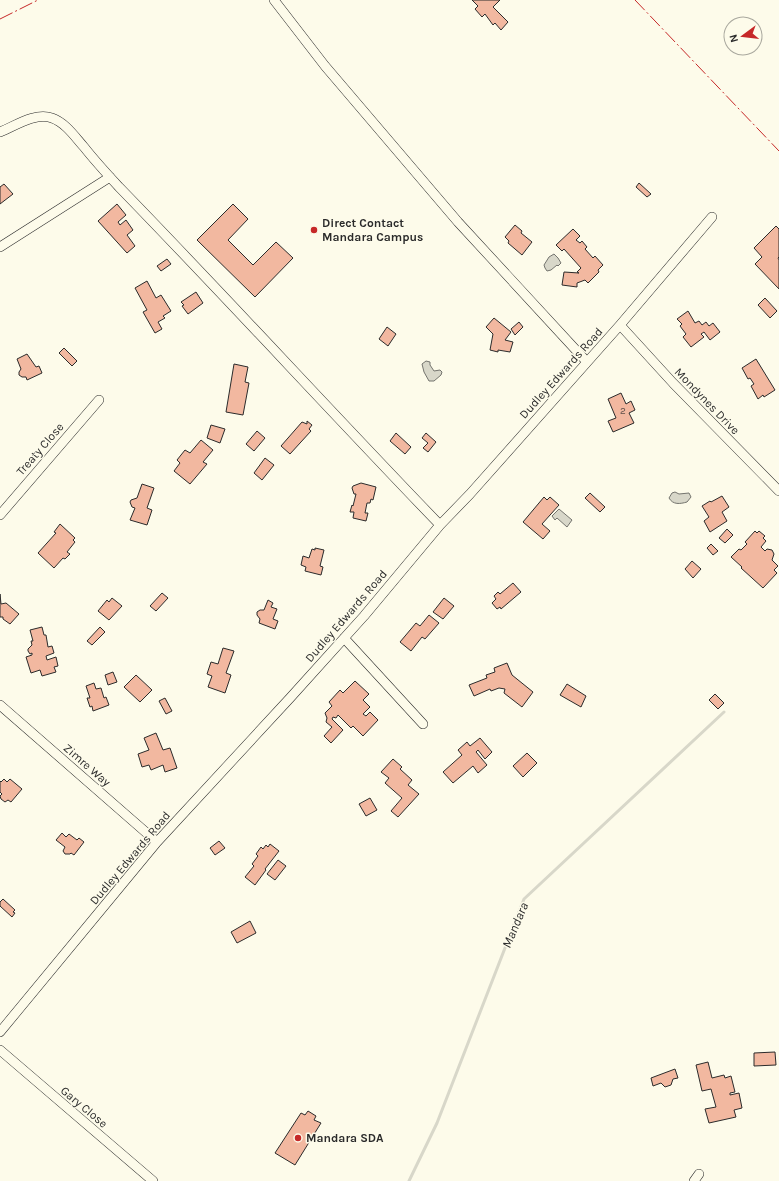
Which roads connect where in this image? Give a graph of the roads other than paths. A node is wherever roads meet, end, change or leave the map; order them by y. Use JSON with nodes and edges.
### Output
{"nodes":[{"id":1,"x":274,"y":0,"type":"edge"},
{"id":2,"x":0,"y":132,"type":"edge"},
{"id":3,"x":110,"y":177,"type":"junction"},
{"id":4,"x":712,"y":217,"type":"dead end"},
{"id":5,"x":0,"y":247,"type":"edge"},
{"id":6,"x":620,"y":325,"type":"junction"},
{"id":7,"x":587,"y":362,"type":"junction"},
{"id":8,"x":99,"y":400,"type":"dead end"},
{"id":9,"x":779,"y":491,"type":"edge"},
{"id":10,"x":0,"y":515,"type":"edge"},
{"id":11,"x":440,"y":525,"type":"junction"},
{"id":12,"x":344,"y":638,"type":"junction"},
{"id":13,"x":0,"y":705,"type":"edge"},
{"id":14,"x":423,"y":724,"type":"dead end"},
{"id":15,"x":158,"y":842,"type":"junction"},
{"id":16,"x":0,"y":1032,"type":"edge"},
{"id":17,"x":0,"y":1050,"type":"edge"},
{"id":18,"x":153,"y":1181,"type":"edge"}],
"edges":[{"from":1,"to":7,"type":"street"},
{"from":2,"to":3,"type":"street"},
{"from":3,"to":5,"type":"street"},
{"from":3,"to":11,"type":"street"},
{"from":4,"to":6,"type":"street","name":"Dudley Edwards Road"},
{"from":6,"to":7,"type":"street","name":"Dudley Edwards Road"},
{"from":6,"to":9,"type":"street","name":"Mondynes Drive"},
{"from":7,"to":11,"type":"street","name":"Dudley Edwards Road"},
{"from":8,"to":10,"type":"street","name":"Treaty Close"},
{"from":11,"to":12,"type":"street","name":"Dudley Edwards Road"},
{"from":12,"to":14,"type":"street"},
{"from":12,"to":15,"type":"street","name":"Dudley Edwards Road"},
{"from":13,"to":15,"type":"street","name":"Zimre Way"},
{"from":15,"to":16,"type":"street","name":"Dudley Edwards Road"},
{"from":17,"to":18,"type":"street","name":"Gary Close"}]}
